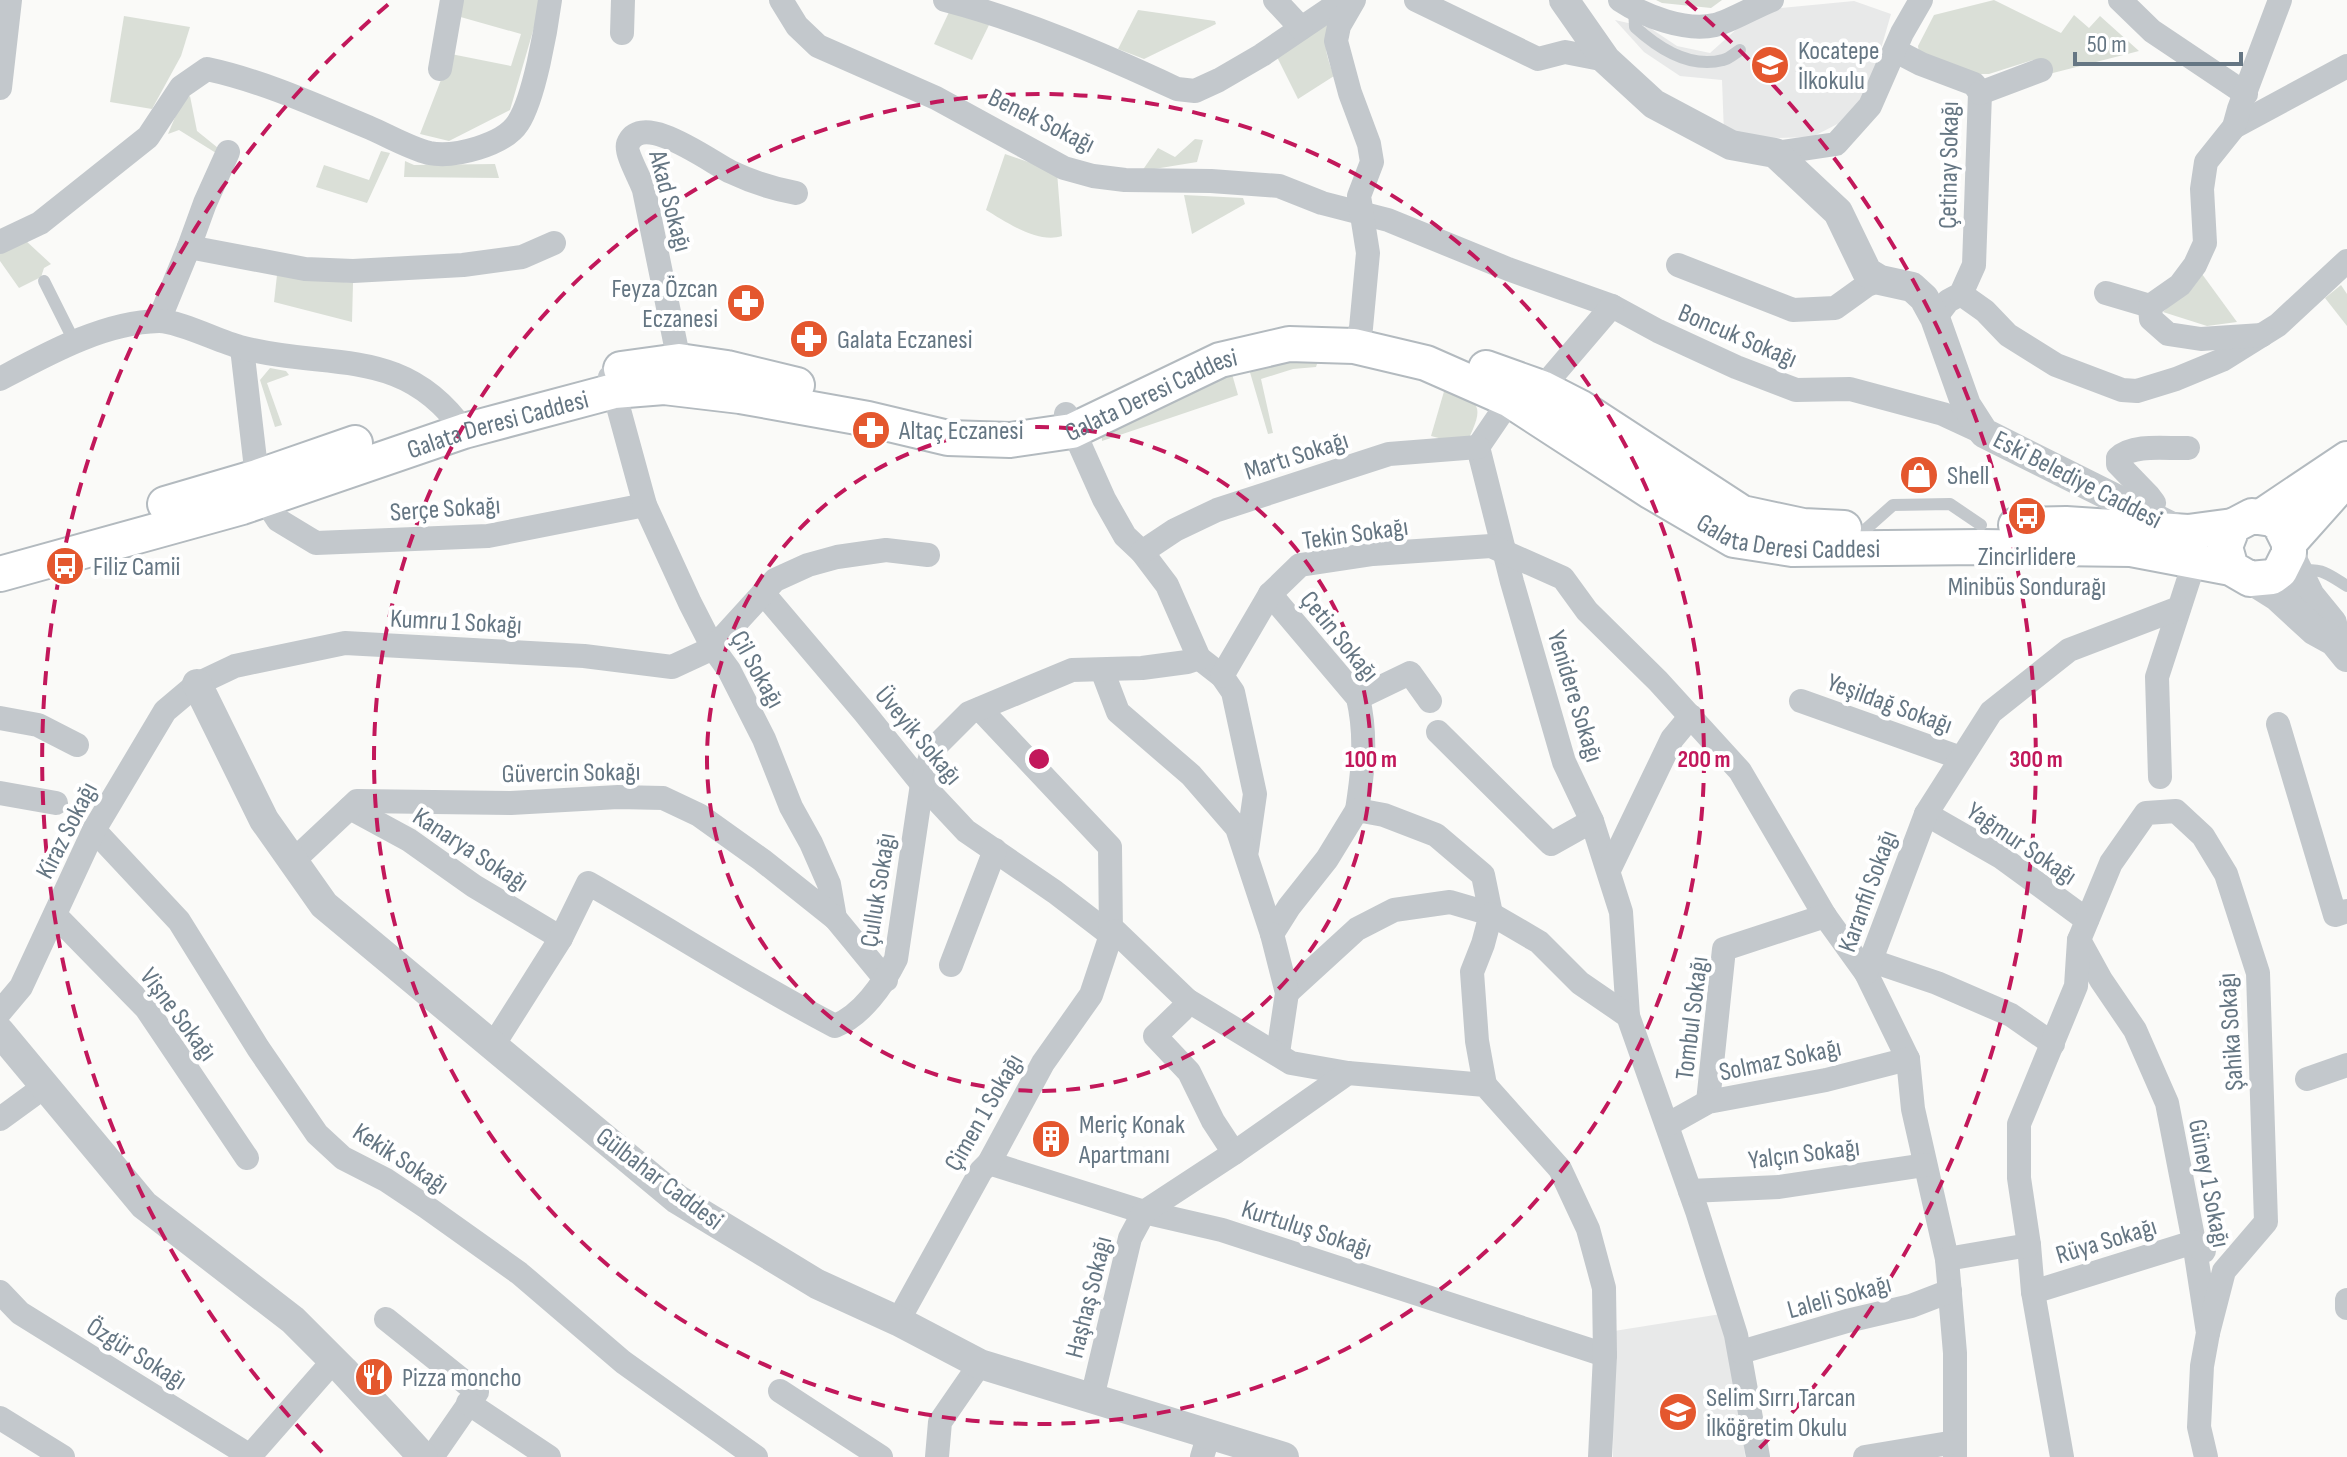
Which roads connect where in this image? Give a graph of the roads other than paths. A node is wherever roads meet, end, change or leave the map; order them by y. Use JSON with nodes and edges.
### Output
{"nodes":[{"id":1,"x":10,"y":0,"type":"edge"},
{"id":2,"x":452,"y":0,"type":"edge"},
{"id":3,"x":550,"y":0,"type":"edge"},
{"id":4,"x":623,"y":0,"type":"edge"},
{"id":5,"x":781,"y":0,"type":"edge"},
{"id":6,"x":945,"y":0,"type":"edge"},
{"id":7,"x":1275,"y":0,"type":"edge"},
{"id":8,"x":1343,"y":0,"type":"edge"},
{"id":9,"x":1354,"y":0,"type":"edge"},
{"id":10,"x":1416,"y":0,"type":"edge"},
{"id":11,"x":1564,"y":0,"type":"edge"},
{"id":12,"x":1772,"y":0,"type":"edge"},
{"id":13,"x":1921,"y":0,"type":"edge"},
{"id":14,"x":2120,"y":0,"type":"edge"},
{"id":15,"x":2280,"y":0,"type":"edge"},
{"id":16,"x":1627,"y":5,"type":"edge"},
{"id":17,"x":1301,"y":28,"type":"junction"},
{"id":18,"x":622,"y":33,"type":"dead end"},
{"id":19,"x":1740,"y":50,"type":"dead end"},
{"id":20,"x":1896,"y":51,"type":"junction"},
{"id":21,"x":1606,"y":60,"type":"junction"},
{"id":22,"x":2347,"y":66,"type":"edge"},
{"id":23,"x":440,"y":69,"type":"dead end"},
{"id":24,"x":2041,"y":70,"type":"dead end"},
{"id":25,"x":0,"y":88,"type":"edge"},
{"id":26,"x":1980,"y":93,"type":"junction"},
{"id":27,"x":2246,"y":94,"type":"junction"},
{"id":28,"x":2234,"y":127,"type":"junction"},
{"id":29,"x":228,"y":152,"type":"dead end"},
{"id":30,"x":1775,"y":153,"type":"junction"},
{"id":31,"x":796,"y":193,"type":"dead end"},
{"id":32,"x":1360,"y":211,"type":"junction"},
{"id":33,"x":0,"y":242,"type":"edge"},
{"id":34,"x":554,"y":243,"type":"dead end"},
{"id":35,"x":189,"y":247,"type":"junction"},
{"id":36,"x":2347,"y":261,"type":"edge"},
{"id":37,"x":1678,"y":265,"type":"dead end"},
{"id":38,"x":1880,"y":280,"type":"junction"},
{"id":39,"x":44,"y":281,"type":"dead end"},
{"id":40,"x":2106,"y":293,"type":"dead end"},
{"id":41,"x":1961,"y":294,"type":"junction"},
{"id":42,"x":1612,"y":306,"type":"junction"},
{"id":43,"x":2150,"y":306,"type":"junction"},
{"id":44,"x":1935,"y":318,"type":"junction"},
{"id":45,"x":162,"y":321,"type":"junction"},
{"id":46,"x":2262,"y":335,"type":"junction"},
{"id":47,"x":1358,"y":337,"type":"junction"},
{"id":48,"x":75,"y":343,"type":"junction"},
{"id":49,"x":242,"y":348,"type":"junction"},
{"id":50,"x":679,"y":361,"type":"junction"},
{"id":51,"x":0,"y":379,"type":"edge"},
{"id":52,"x":611,"y":381,"type":"junction"},
{"id":53,"x":1542,"y":388,"type":"junction"},
{"id":54,"x":1510,"y":400,"type":"junction"},
{"id":55,"x":457,"y":421,"type":"junction"},
{"id":56,"x":1069,"y":423,"type":"junction"},
{"id":57,"x":1984,"y":433,"type":"junction"},
{"id":58,"x":1478,"y":447,"type":"junction"},
{"id":59,"x":2188,"y":448,"type":"dead end"},
{"id":60,"x":2347,"y":459,"type":"edge"},
{"id":61,"x":2347,"y":478,"type":"edge"},
{"id":62,"x":261,"y":488,"type":"junction"},
{"id":63,"x":645,"y":505,"type":"junction"},
{"id":64,"x":2149,"y":514,"type":"junction"},
{"id":65,"x":2247,"y":521,"type":"junction"},
{"id":66,"x":1981,"y":536,"type":"junction"},
{"id":67,"x":2188,"y":546,"type":"junction"},
{"id":68,"x":1503,"y":549,"type":"junction"},
{"id":69,"x":1142,"y":552,"type":"junction"},
{"id":70,"x":0,"y":553,"type":"edge"},
{"id":71,"x":928,"y":555,"type":"dead end"},
{"id":72,"x":2292,"y":556,"type":"junction"},
{"id":73,"x":0,"y":574,"type":"edge"},
{"id":74,"x":2240,"y":574,"type":"junction"},
{"id":75,"x":2347,"y":586,"type":"edge"},
{"id":76,"x":763,"y":593,"type":"junction"},
{"id":77,"x":1270,"y":594,"type":"junction"},
{"id":78,"x":2179,"y":608,"type":"junction"},
{"id":79,"x":713,"y":648,"type":"junction"},
{"id":80,"x":2340,"y":649,"type":"edge"},
{"id":81,"x":1199,"y":658,"type":"junction"},
{"id":82,"x":1102,"y":670,"type":"junction"},
{"id":83,"x":1222,"y":676,"type":"junction"},
{"id":84,"x":197,"y":684,"type":"junction"},
{"id":85,"x":1358,"y":698,"type":"junction"},
{"id":86,"x":1430,"y":701,"type":"dead end"},
{"id":87,"x":1801,"y":701,"type":"dead end"},
{"id":88,"x":980,"y":709,"type":"junction"},
{"id":89,"x":1691,"y":716,"type":"junction"},
{"id":90,"x":0,"y":718,"type":"edge"},
{"id":91,"x":2278,"y":724,"type":"dead end"},
{"id":92,"x":1438,"y":732,"type":"dead end"},
{"id":93,"x":77,"y":745,"type":"dead end"},
{"id":94,"x":1961,"y":758,"type":"junction"},
{"id":95,"x":2160,"y":777,"type":"dead end"},
{"id":96,"x":922,"y":784,"type":"junction"},
{"id":97,"x":0,"y":793,"type":"edge"},
{"id":98,"x":56,"y":803,"type":"dead end"},
{"id":99,"x":350,"y":808,"type":"junction"},
{"id":100,"x":1357,"y":810,"type":"junction"},
{"id":101,"x":1926,"y":814,"type":"junction"},
{"id":102,"x":1592,"y":821,"type":"junction"},
{"id":103,"x":94,"y":830,"type":"junction"},
{"id":104,"x":995,"y":850,"type":"junction"},
{"id":105,"x":1246,"y":855,"type":"junction"},
{"id":106,"x":293,"y":861,"type":"junction"},
{"id":107,"x":1609,"y":870,"type":"junction"},
{"id":108,"x":2347,"y":911,"type":"edge"},
{"id":109,"x":1491,"y":914,"type":"junction"},
{"id":110,"x":55,"y":915,"type":"junction"},
{"id":111,"x":1825,"y":916,"type":"junction"},
{"id":112,"x":835,"y":918,"type":"junction"},
{"id":113,"x":2083,"y":930,"type":"junction"},
{"id":114,"x":1113,"y":933,"type":"junction"},
{"id":115,"x":1272,"y":934,"type":"junction"},
{"id":116,"x":561,"y":938,"type":"junction"},
{"id":117,"x":951,"y":965,"type":"dead end"},
{"id":118,"x":1869,"y":967,"type":"junction"},
{"id":119,"x":886,"y":980,"type":"junction"},
{"id":120,"x":1287,"y":993,"type":"junction"},
{"id":121,"x":1187,"y":1000,"type":"junction"},
{"id":122,"x":0,"y":1012,"type":"edge"},
{"id":123,"x":1628,"y":1016,"type":"junction"},
{"id":124,"x":0,"y":1032,"type":"edge"},
{"id":125,"x":494,"y":1044,"type":"junction"},
{"id":126,"x":2053,"y":1044,"type":"junction"},
{"id":127,"x":0,"y":1053,"type":"edge"},
{"id":128,"x":1278,"y":1053,"type":"junction"},
{"id":129,"x":1908,"y":1059,"type":"junction"},
{"id":130,"x":2347,"y":1065,"type":"edge"},
{"id":131,"x":1348,"y":1073,"type":"junction"},
{"id":132,"x":2307,"y":1079,"type":"dead end"},
{"id":133,"x":1485,"y":1085,"type":"junction"},
{"id":134,"x":33,"y":1095,"type":"junction"},
{"id":135,"x":1708,"y":1102,"type":"junction"},
{"id":136,"x":0,"y":1119,"type":"edge"},
{"id":137,"x":1667,"y":1125,"type":"junction"},
{"id":138,"x":1234,"y":1153,"type":"junction"},
{"id":139,"x":247,"y":1158,"type":"dead end"},
{"id":140,"x":989,"y":1163,"type":"junction"},
{"id":141,"x":1925,"y":1165,"type":"junction"},
{"id":142,"x":1690,"y":1191,"type":"junction"},
{"id":143,"x":1144,"y":1212,"type":"junction"},
{"id":144,"x":2194,"y":1242,"type":"junction"},
{"id":145,"x":2029,"y":1245,"type":"junction"},
{"id":146,"x":1947,"y":1259,"type":"junction"},
{"id":147,"x":2224,"y":1271,"type":"junction"},
{"id":148,"x":1950,"y":1291,"type":"junction"},
{"id":149,"x":0,"y":1292,"type":"edge"},
{"id":150,"x":2033,"y":1292,"type":"junction"},
{"id":151,"x":2347,"y":1300,"type":"edge"},
{"id":152,"x":2347,"y":1308,"type":"edge"},
{"id":153,"x":386,"y":1319,"type":"dead end"},
{"id":154,"x":898,"y":1321,"type":"junction"},
{"id":155,"x":2208,"y":1333,"type":"junction"},
{"id":156,"x":1741,"y":1352,"type":"junction"},
{"id":157,"x":1605,"y":1355,"type":"junction"},
{"id":158,"x":980,"y":1364,"type":"junction"},
{"id":159,"x":328,"y":1367,"type":"junction"},
{"id":160,"x":780,"y":1391,"type":"dead end"},
{"id":161,"x":473,"y":1397,"type":"junction"},
{"id":162,"x":1092,"y":1398,"type":"junction"},
{"id":163,"x":0,"y":1418,"type":"edge"},
{"id":164,"x":1206,"y":1446,"type":"edge"},
{"id":165,"x":1955,"y":1450,"type":"edge"},
{"id":166,"x":250,"y":1456,"type":"edge"},
{"id":167,"x":63,"y":1457,"type":"edge"},
{"id":168,"x":412,"y":1457,"type":"edge"},
{"id":169,"x":423,"y":1457,"type":"edge"},
{"id":170,"x":432,"y":1457,"type":"edge"},
{"id":171,"x":549,"y":1457,"type":"edge"},
{"id":172,"x":756,"y":1457,"type":"edge"},
{"id":173,"x":881,"y":1457,"type":"edge"},
{"id":174,"x":937,"y":1457,"type":"edge"},
{"id":175,"x":1284,"y":1457,"type":"edge"},
{"id":176,"x":1600,"y":1457,"type":"edge"},
{"id":177,"x":1758,"y":1457,"type":"edge"},
{"id":178,"x":1865,"y":1457,"type":"edge"},
{"id":179,"x":2062,"y":1457,"type":"edge"},
{"id":180,"x":2206,"y":1457,"type":"edge"}],
"edges":[{"from":1,"to":25,"type":"street"},
{"from":2,"to":23,"type":"street"},
{"from":3,"to":33,"type":"street"},
{"from":4,"to":18,"type":"street"},
{"from":5,"to":32,"type":"street","name":"Benek Sokağı"},
{"from":6,"to":17,"type":"street"},
{"from":7,"to":17,"type":"street"},
{"from":8,"to":17,"type":"street"},
{"from":9,"to":32,"type":"street"},
{"from":10,"to":21,"type":"street"},
{"from":11,"to":21,"type":"street"},
{"from":12,"to":16,"type":"street"},
{"from":13,"to":20,"type":"street"},
{"from":14,"to":27,"type":"street"},
{"from":15,"to":27,"type":"street"},
{"from":16,"to":19,"type":"lane"},
{"from":20,"to":26,"type":"street","name":"Çetinay Sokağı"},
{"from":20,"to":30,"type":"street"},
{"from":21,"to":30,"type":"street"},
{"from":22,"to":28,"type":"street"},
{"from":24,"to":26,"type":"street"},
{"from":26,"to":41,"type":"street","name":"Çetinay Sokağı"},
{"from":27,"to":28,"type":"street"},
{"from":28,"to":43,"type":"street"},
{"from":29,"to":35,"type":"street"},
{"from":30,"to":38,"type":"street"},
{"from":31,"to":50,"type":"street","name":"Akad Sokağı"},
{"from":32,"to":42,"type":"street","name":"Boncuk Sokağı"},
{"from":32,"to":47,"type":"street"},
{"from":34,"to":35,"type":"street"},
{"from":35,"to":45,"type":"street"},
{"from":36,"to":46,"type":"street"},
{"from":37,"to":38,"type":"street"},
{"from":38,"to":44,"type":"street","name":"Eski Belediye Caddesi"},
{"from":39,"to":48,"type":"lane"},
{"from":40,"to":43,"type":"street"},
{"from":41,"to":44,"type":"street","name":"Çetinay Sokağı"},
{"from":41,"to":46,"type":"street"},
{"from":42,"to":53,"type":"street"},
{"from":42,"to":57,"type":"street","name":"Boncuk Sokağı"},
{"from":43,"to":46,"type":"street"},
{"from":44,"to":57,"type":"street","name":"Eski Belediye Caddesi"},
{"from":45,"to":48,"type":"street"},
{"from":45,"to":49,"type":"street"},
{"from":47,"to":53,"type":"main road","name":"Galata Deresi Caddesi"},
{"from":47,"to":54,"type":"main road","name":"Galata Deresi Caddesi"},
{"from":47,"to":56,"type":"main road","name":"Galata Deresi Caddesi"},
{"from":48,"to":51,"type":"street"},
{"from":49,"to":55,"type":"street"},
{"from":49,"to":62,"type":"street"},
{"from":50,"to":52,"type":"main road","name":"Galata Deresi Caddesi"},
{"from":50,"to":56,"type":"main road","name":"Galata Deresi Caddesi"},
{"from":52,"to":55,"type":"main road","name":"Galata Deresi Caddesi"},
{"from":52,"to":56,"type":"main road","name":"Galata Deresi Caddesi"},
{"from":52,"to":63,"type":"street","name":"Çil Sokağı"},
{"from":53,"to":54,"type":"street"},
{"from":53,"to":66,"type":"main road","name":"Galata Deresi Caddesi"},
{"from":54,"to":58,"type":"street"},
{"from":54,"to":66,"type":"main road","name":"Galata Deresi Caddesi"},
{"from":55,"to":62,"type":"main road","name":"Galata Deresi Caddesi"},
{"from":56,"to":69,"type":"street"},
{"from":57,"to":64,"type":"street","name":"Eski Belediye Caddesi"},
{"from":58,"to":68,"type":"street","name":"Yenidere Sokağı"},
{"from":58,"to":69,"type":"street","name":"Martı Sokağı"},
{"from":59,"to":64,"type":"street"},
{"from":60,"to":65,"type":"main road"},
{"from":61,"to":72,"type":"main road"},
{"from":62,"to":63,"type":"street","name":"Serçe Sokağı"},
{"from":62,"to":70,"type":"main road","name":"Galata Deresi Caddesi"},
{"from":62,"to":73,"type":"main road","name":"Galata Deresi Caddesi"},
{"from":63,"to":79,"type":"street","name":"Çil Sokağı"},
{"from":64,"to":67,"type":"street","name":"Eski Belediye Caddesi"},
{"from":65,"to":67,"type":"main road","name":"Galata Deresi Caddesi"},
{"from":65,"to":72,"type":"main road"},
{"from":65,"to":74,"type":"main road"},
{"from":66,"to":67,"type":"main road","name":"Galata Deresi Caddesi"},
{"from":67,"to":74,"type":"main road","name":"Galata Deresi Caddesi"},
{"from":67,"to":78,"type":"street"},
{"from":68,"to":77,"type":"street","name":"Tekin Sokağı"},
{"from":68,"to":89,"type":"street"},
{"from":68,"to":102,"type":"street","name":"Yenidere Sokağı"},
{"from":69,"to":81,"type":"street"},
{"from":71,"to":76,"type":"street"},
{"from":72,"to":74,"type":"main road"},
{"from":72,"to":75,"type":"lane"},
{"from":72,"to":80,"type":"street"},
{"from":74,"to":80,"type":"street"},
{"from":76,"to":79,"type":"street"},
{"from":76,"to":96,"type":"street","name":"Üveyik Sokağı"},
{"from":77,"to":83,"type":"street","name":"Tekin Sokağı"},
{"from":77,"to":85,"type":"street","name":"Çetin Sokağı"},
{"from":78,"to":94,"type":"street","name":"Karanfil Sokağı"},
{"from":78,"to":95,"type":"street"},
{"from":79,"to":84,"type":"street","name":"Kumru 1 Sokağı"},
{"from":79,"to":112,"type":"street","name":"Çil Sokağı"},
{"from":81,"to":82,"type":"street","name":"Çulluk Sokağı"},
{"from":81,"to":83,"type":"street"},
{"from":82,"to":88,"type":"street","name":"Çulluk Sokağı"},
{"from":82,"to":105,"type":"street"},
{"from":83,"to":105,"type":"street"},
{"from":84,"to":103,"type":"street","name":"Kiraz Sokağı"},
{"from":84,"to":106,"type":"street","name":"Gülbahar Caddesi"},
{"from":85,"to":86,"type":"street"},
{"from":85,"to":100,"type":"street","name":"Çetin Sokağı"},
{"from":87,"to":94,"type":"street","name":"Yeşildağ Sokağı"},
{"from":88,"to":96,"type":"street","name":"Çulluk Sokağı"},
{"from":88,"to":114,"type":"street","name":"Çimen 1 Sokağı"},
{"from":89,"to":107,"type":"street"},
{"from":89,"to":111,"type":"street"},
{"from":90,"to":93,"type":"street"},
{"from":91,"to":108,"type":"street"},
{"from":92,"to":102,"type":"street"},
{"from":94,"to":101,"type":"street","name":"Karanfil Sokağı"},
{"from":96,"to":104,"type":"street","name":"Üveyik Sokağı"},
{"from":96,"to":119,"type":"street","name":"Çulluk Sokağı"},
{"from":97,"to":98,"type":"street"},
{"from":99,"to":106,"type":"street"},
{"from":99,"to":112,"type":"street","name":"Güvercin Sokağı"},
{"from":99,"to":116,"type":"street","name":"Kanarya Sokağı"},
{"from":100,"to":109,"type":"street"},
{"from":100,"to":115,"type":"street"},
{"from":101,"to":113,"type":"street","name":"Yağmur Sokağı"},
{"from":101,"to":118,"type":"street","name":"Karanfil Sokağı"},
{"from":102,"to":107,"type":"street","name":"Yenidere Sokağı"},
{"from":103,"to":110,"type":"street","name":"Kiraz Sokağı"},
{"from":103,"to":172,"type":"street","name":"Kekik Sokağı"},
{"from":104,"to":114,"type":"street","name":"Üveyik Sokağı"},
{"from":104,"to":117,"type":"street"},
{"from":105,"to":115,"type":"street"},
{"from":106,"to":125,"type":"street","name":"Gülbahar Caddesi"},
{"from":107,"to":123,"type":"street","name":"Yenidere Sokağı"},
{"from":109,"to":120,"type":"street"},
{"from":109,"to":123,"type":"street"},
{"from":109,"to":133,"type":"street"},
{"from":110,"to":122,"type":"street","name":"Kiraz Sokağı"},
{"from":110,"to":139,"type":"street","name":"Vişne Sokağı"},
{"from":111,"to":118,"type":"street"},
{"from":111,"to":135,"type":"street","name":"Tombul Sokağı"},
{"from":112,"to":119,"type":"street","name":"Çil Sokağı"},
{"from":113,"to":126,"type":"street"},
{"from":113,"to":144,"type":"street","name":"Güney 1 Sokağı"},
{"from":113,"to":147,"type":"street","name":"Şahika Sokağı"},
{"from":114,"to":121,"type":"street","name":"Üveyik Sokağı"},
{"from":114,"to":140,"type":"street","name":"Çimen 1 Sokağı"},
{"from":115,"to":120,"type":"street"},
{"from":116,"to":119,"type":"street","name":"Çulluk Sokağı"},
{"from":116,"to":125,"type":"street","name":"Çulluk Sokağı"},
{"from":118,"to":126,"type":"street"},
{"from":118,"to":129,"type":"street","name":"Karanfil Sokağı"},
{"from":120,"to":128,"type":"street"},
{"from":121,"to":128,"type":"street","name":"Üveyik Sokağı"},
{"from":121,"to":138,"type":"street"},
{"from":123,"to":137,"type":"street","name":"Yenidere Sokağı"},
{"from":124,"to":169,"type":"street"},
{"from":125,"to":154,"type":"street","name":"Gülbahar Caddesi"},
{"from":126,"to":145,"type":"street"},
{"from":127,"to":134,"type":"street"},
{"from":128,"to":131,"type":"street","name":"Üveyik Sokağı"},
{"from":129,"to":135,"type":"street","name":"Solmaz Sokağı"},
{"from":129,"to":141,"type":"street","name":"Karanfil Sokağı"},
{"from":130,"to":132,"type":"street"},
{"from":131,"to":133,"type":"street","name":"Üveyik Sokağı"},
{"from":131,"to":138,"type":"street"},
{"from":133,"to":157,"type":"street"},
{"from":134,"to":136,"type":"street"},
{"from":134,"to":159,"type":"street"},
{"from":135,"to":137,"type":"street","name":"Solmaz Sokağı"},
{"from":137,"to":142,"type":"street","name":"Yenidere Sokağı"},
{"from":138,"to":143,"type":"street"},
{"from":140,"to":143,"type":"street","name":"Kurtuluş Sokağı"},
{"from":140,"to":154,"type":"street","name":"Çimen 1 Sokağı"},
{"from":141,"to":142,"type":"street","name":"Yalçın Sokağı"},
{"from":141,"to":146,"type":"street","name":"Karanfil Sokağı"},
{"from":142,"to":156,"type":"street","name":"Yenidere Sokağı"},
{"from":143,"to":157,"type":"street","name":"Kurtuluş Sokağı"},
{"from":143,"to":162,"type":"street","name":"Haşhaş Sokağı"},
{"from":144,"to":147,"type":"street"},
{"from":144,"to":150,"type":"street","name":"Rüya Sokağı"},
{"from":144,"to":155,"type":"street","name":"Güney 1 Sokağı"},
{"from":145,"to":146,"type":"street"},
{"from":145,"to":150,"type":"street"},
{"from":146,"to":148,"type":"street","name":"Karanfil Sokağı"},
{"from":147,"to":155,"type":"street","name":"Şahika Sokağı"},
{"from":148,"to":156,"type":"street","name":"Laleli Sokağı"},
{"from":148,"to":165,"type":"street","name":"Karanfil Sokağı"},
{"from":149,"to":166,"type":"street","name":"Özgür Sokağı"},
{"from":150,"to":179,"type":"street"},
{"from":151,"to":152,"type":"street"},
{"from":153,"to":161,"type":"street"},
{"from":154,"to":158,"type":"street","name":"Gülbahar Caddesi"},
{"from":155,"to":180,"type":"street","name":"Güney 1 Sokağı"},
{"from":156,"to":177,"type":"street","name":"Yenidere Sokağı"},
{"from":157,"to":176,"type":"street"},
{"from":158,"to":162,"type":"street","name":"Gülbahar Caddesi"},
{"from":158,"to":174,"type":"street"},
{"from":159,"to":166,"type":"street"},
{"from":159,"to":168,"type":"street"},
{"from":160,"to":173,"type":"street"},
{"from":161,"to":170,"type":"street"},
{"from":161,"to":171,"type":"street"},
{"from":162,"to":164,"type":"street","name":"Gülbahar Caddesi"},
{"from":163,"to":167,"type":"street"},
{"from":164,"to":175,"type":"street","name":"Gülbahar Caddesi"},
{"from":165,"to":178,"type":"street"}]}
